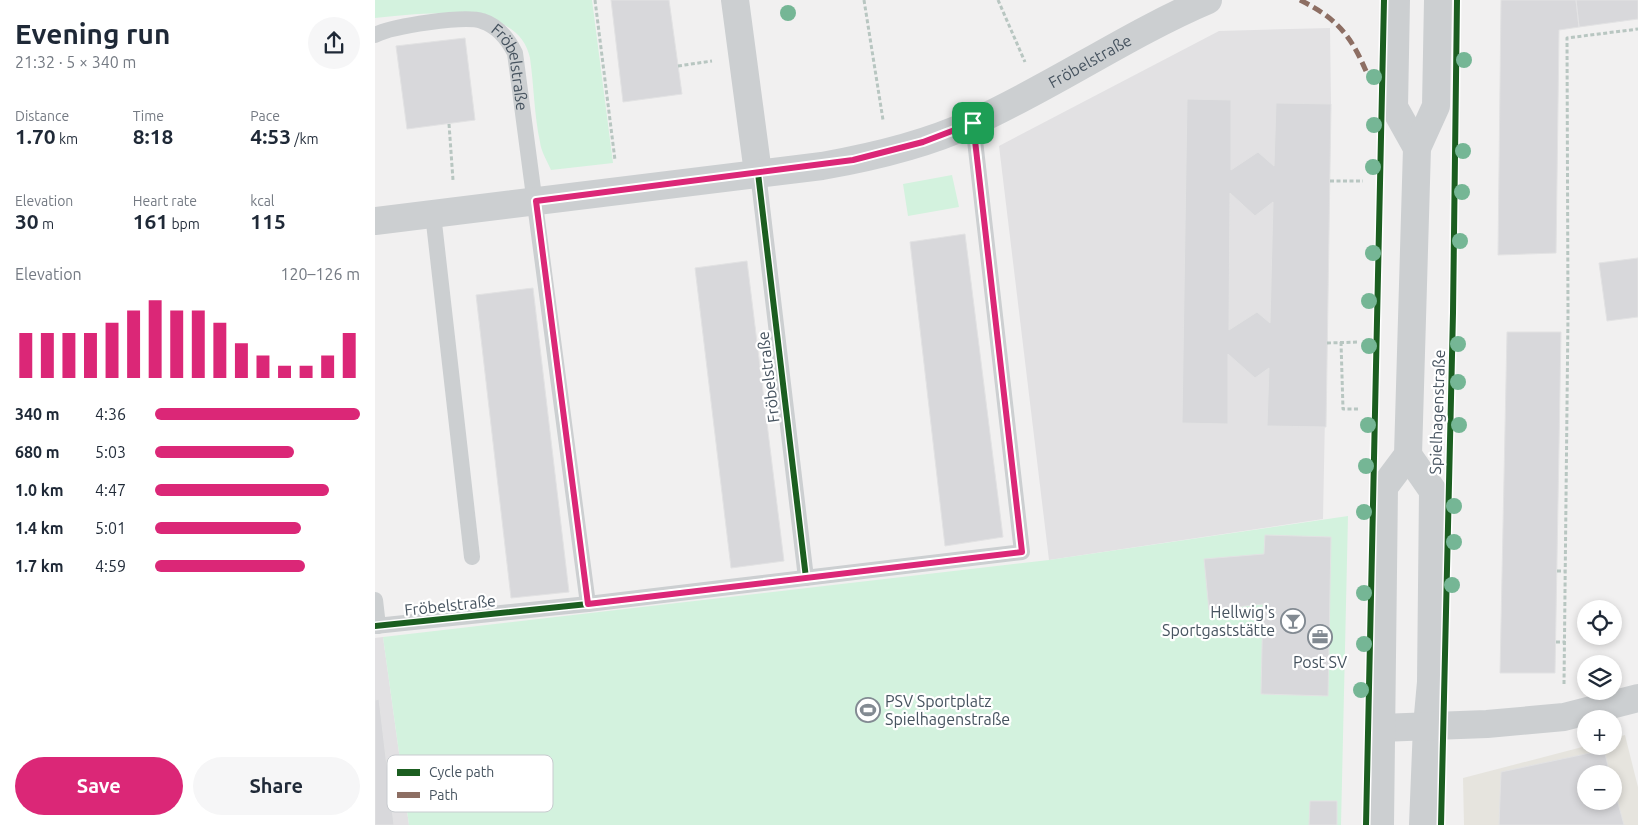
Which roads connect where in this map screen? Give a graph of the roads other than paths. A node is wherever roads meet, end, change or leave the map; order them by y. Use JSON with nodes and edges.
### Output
{"nodes":[{"id":1,"x":735,"y":0,"type":"edge"},
{"id":2,"x":1208,"y":0,"type":"edge"},
{"id":3,"x":1395,"y":0,"type":"edge"},
{"id":4,"x":1438,"y":0,"type":"edge"},
{"id":5,"x":375,"y":35,"type":"edge"},
{"id":6,"x":973,"y":123,"type":"junction"},
{"id":7,"x":1417,"y":148,"type":"junction"},
{"id":8,"x":757,"y":173,"type":"junction"},
{"id":9,"x":536,"y":201,"type":"junction"},
{"id":10,"x":433,"y":214,"type":"junction"},
{"id":11,"x":375,"y":221,"type":"edge"},
{"id":12,"x":1408,"y":455,"type":"junction"},
{"id":13,"x":472,"y":557,"type":"dead end"},
{"id":14,"x":806,"y":578,"type":"junction"},
{"id":15,"x":375,"y":600,"type":"edge"},
{"id":16,"x":588,"y":604,"type":"junction"},
{"id":17,"x":377,"y":626,"type":"edge"},
{"id":18,"x":1638,"y":698,"type":"edge"},
{"id":19,"x":1427,"y":726,"type":"junction"},
{"id":20,"x":1380,"y":728,"type":"junction"},
{"id":21,"x":1380,"y":825,"type":"edge"},
{"id":22,"x":1423,"y":825,"type":"edge"}],
"edges":[{"from":1,"to":8,"type":"street","name":"Fröbelstraße"},
{"from":2,"to":6,"type":"street","name":"Fröbelstraße"},
{"from":3,"to":7,"type":"street"},
{"from":4,"to":7,"type":"street","name":"Spielhagenstraße"},
{"from":5,"to":9,"type":"lane","name":"Fröbelstraße"},
{"from":6,"to":8,"type":"street","name":"Fröbelstraße"},
{"from":6,"to":14,"type":"lane","name":"Fröbelstraße"},
{"from":7,"to":12,"type":"street","name":"Spielhagenstraße"},
{"from":8,"to":9,"type":"street","name":"Fröbelstraße"},
{"from":8,"to":14,"type":"lane","name":"Fröbelstraße"},
{"from":9,"to":10,"type":"street","name":"Fröbelstraße"},
{"from":9,"to":16,"type":"lane","name":"Fröbelstraße"},
{"from":10,"to":11,"type":"street","name":"Fröbelstraße"},
{"from":10,"to":13,"type":"lane"},
{"from":12,"to":19,"type":"street","name":"Spielhagenstraße"},
{"from":12,"to":20,"type":"street","name":"Spielhagenstraße"},
{"from":14,"to":16,"type":"lane","name":"Fröbelstraße"},
{"from":15,"to":17,"type":"lane","name":"Fröbelstraße"},
{"from":16,"to":17,"type":"lane","name":"Fröbelstraße"},
{"from":18,"to":19,"type":"street"},
{"from":19,"to":20,"type":"street"},
{"from":19,"to":22,"type":"street","name":"Spielhagenstraße"},
{"from":20,"to":21,"type":"street","name":"Spielhagenstraße"}]}
